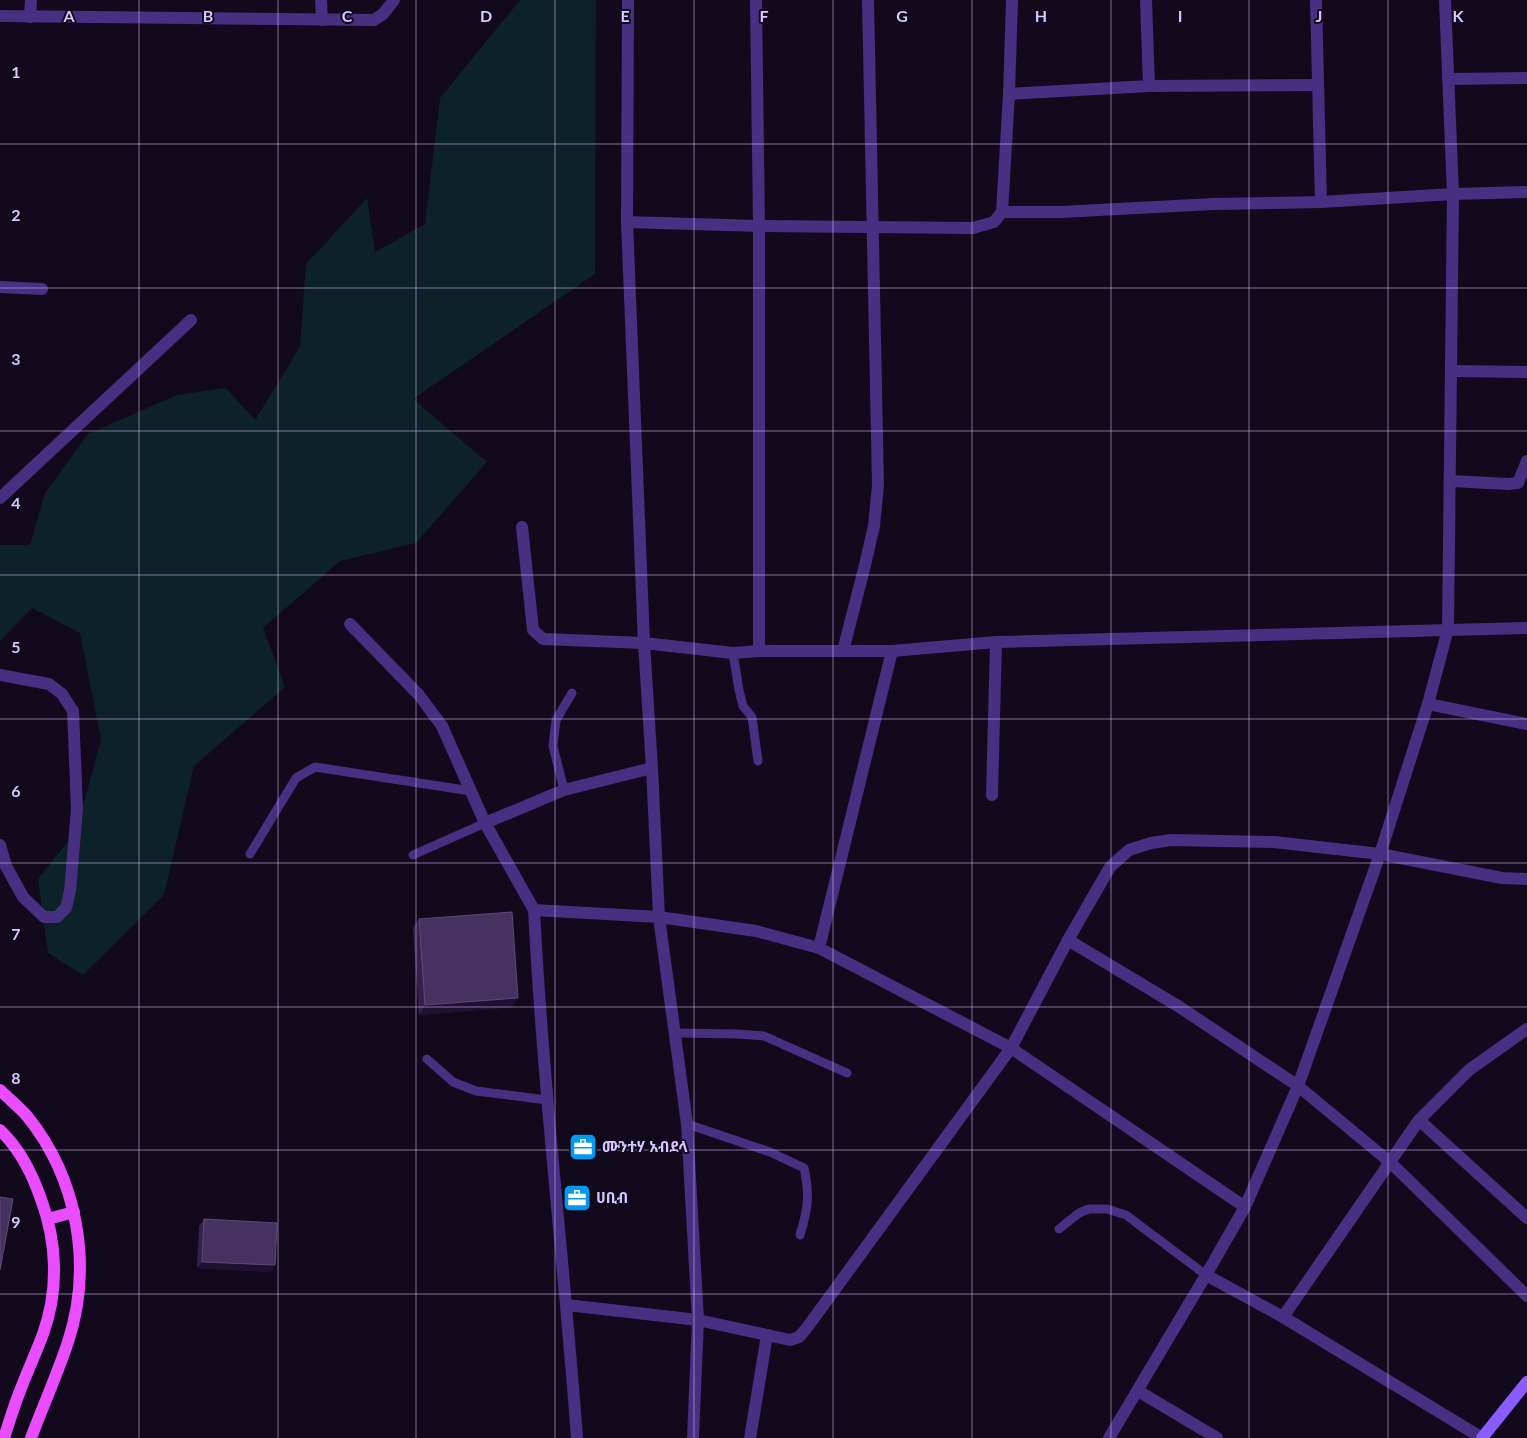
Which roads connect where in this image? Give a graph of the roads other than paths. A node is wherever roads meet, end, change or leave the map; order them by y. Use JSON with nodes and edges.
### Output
{"nodes":[{"id":1,"x":31,"y":0,"type":"edge"},
{"id":2,"x":322,"y":0,"type":"edge"},
{"id":3,"x":394,"y":0,"type":"edge"},
{"id":4,"x":628,"y":0,"type":"edge"},
{"id":5,"x":756,"y":0,"type":"edge"},
{"id":6,"x":868,"y":0,"type":"edge"},
{"id":7,"x":1012,"y":0,"type":"edge"},
{"id":8,"x":1146,"y":0,"type":"edge"},
{"id":9,"x":1316,"y":0,"type":"edge"},
{"id":10,"x":1444,"y":0,"type":"edge"},
{"id":11,"x":0,"y":16,"type":"edge"},
{"id":12,"x":30,"y":16,"type":"junction"},
{"id":13,"x":322,"y":20,"type":"junction"},
{"id":14,"x":1527,"y":78,"type":"edge"},
{"id":15,"x":1448,"y":79,"type":"junction"},
{"id":16,"x":1317,"y":85,"type":"junction"},
{"id":17,"x":1149,"y":86,"type":"junction"},
{"id":18,"x":1009,"y":94,"type":"junction"},
{"id":19,"x":1527,"y":192,"type":"edge"},
{"id":20,"x":1453,"y":194,"type":"junction"},
{"id":21,"x":1321,"y":202,"type":"junction"},
{"id":22,"x":1002,"y":212,"type":"junction"},
{"id":23,"x":628,"y":222,"type":"junction"},
{"id":24,"x":759,"y":226,"type":"junction"},
{"id":25,"x":872,"y":227,"type":"junction"},
{"id":26,"x":0,"y":288,"type":"edge"},
{"id":27,"x":42,"y":289,"type":"dead end"},
{"id":28,"x":191,"y":320,"type":"dead end"},
{"id":29,"x":1452,"y":371,"type":"junction"},
{"id":30,"x":1527,"y":372,"type":"edge"},
{"id":31,"x":1527,"y":461,"type":"edge"},
{"id":32,"x":1450,"y":481,"type":"junction"},
{"id":33,"x":0,"y":498,"type":"edge"},
{"id":34,"x":522,"y":528,"type":"dead end"},
{"id":35,"x":350,"y":624,"type":"dead end"},
{"id":36,"x":1527,"y":628,"type":"edge"},
{"id":37,"x":1448,"y":629,"type":"junction"},
{"id":38,"x":644,"y":642,"type":"junction"},
{"id":39,"x":996,"y":642,"type":"junction"},
{"id":40,"x":759,"y":651,"type":"junction"},
{"id":41,"x":843,"y":651,"type":"junction"},
{"id":42,"x":892,"y":651,"type":"junction"},
{"id":43,"x":733,"y":653,"type":"junction"},
{"id":44,"x":0,"y":674,"type":"edge"},
{"id":45,"x":572,"y":694,"type":"dead end"},
{"id":46,"x":1428,"y":704,"type":"junction"},
{"id":47,"x":1527,"y":724,"type":"edge"},
{"id":48,"x":758,"y":761,"type":"dead end"},
{"id":49,"x":652,"y":768,"type":"junction"},
{"id":50,"x":564,"y":790,"type":"junction"},
{"id":51,"x":470,"y":791,"type":"junction"},
{"id":52,"x":992,"y":795,"type":"dead end"},
{"id":53,"x":484,"y":823,"type":"junction"},
{"id":54,"x":0,"y":845,"type":"edge"},
{"id":55,"x":250,"y":854,"type":"dead end"},
{"id":56,"x":1380,"y":854,"type":"junction"},
{"id":57,"x":413,"y":855,"type":"dead end"},
{"id":58,"x":1527,"y":879,"type":"edge"},
{"id":59,"x":534,"y":910,"type":"junction"},
{"id":60,"x":659,"y":917,"type":"junction"},
{"id":61,"x":1068,"y":940,"type":"junction"},
{"id":62,"x":819,"y":948,"type":"junction"},
{"id":63,"x":1527,"y":1029,"type":"edge"},
{"id":64,"x":676,"y":1033,"type":"junction"},
{"id":65,"x":1011,"y":1048,"type":"junction"},
{"id":66,"x":427,"y":1059,"type":"dead end"},
{"id":67,"x":847,"y":1072,"type":"dead end"},
{"id":68,"x":1298,"y":1086,"type":"junction"},
{"id":69,"x":0,"y":1090,"type":"edge"},
{"id":70,"x":547,"y":1100,"type":"junction"},
{"id":71,"x":1419,"y":1120,"type":"junction"},
{"id":72,"x":687,"y":1124,"type":"junction"},
{"id":73,"x":0,"y":1130,"type":"edge"},
{"id":74,"x":1391,"y":1163,"type":"junction"},
{"id":75,"x":1245,"y":1207,"type":"junction"},
{"id":76,"x":74,"y":1212,"type":"junction"},
{"id":77,"x":1527,"y":1218,"type":"edge"},
{"id":78,"x":48,"y":1219,"type":"junction"},
{"id":79,"x":1059,"y":1229,"type":"dead end"},
{"id":80,"x":800,"y":1235,"type":"dead end"},
{"id":81,"x":1206,"y":1276,"type":"junction"},
{"id":82,"x":1527,"y":1296,"type":"edge"},
{"id":83,"x":567,"y":1305,"type":"junction"},
{"id":84,"x":1283,"y":1318,"type":"junction"},
{"id":85,"x":698,"y":1320,"type":"junction"},
{"id":86,"x":767,"y":1335,"type":"junction"},
{"id":87,"x":1527,"y":1382,"type":"edge"},
{"id":88,"x":1138,"y":1391,"type":"junction"},
{"id":89,"x":4,"y":1438,"type":"edge"},
{"id":90,"x":31,"y":1438,"type":"edge"},
{"id":91,"x":577,"y":1438,"type":"edge"},
{"id":92,"x":693,"y":1438,"type":"edge"},
{"id":93,"x":750,"y":1438,"type":"edge"},
{"id":94,"x":1109,"y":1438,"type":"edge"},
{"id":95,"x":1217,"y":1438,"type":"edge"},
{"id":96,"x":1482,"y":1438,"type":"edge"}],
"edges":[{"from":1,"to":12,"type":"street"},
{"from":2,"to":13,"type":"street"},
{"from":3,"to":13,"type":"street"},
{"from":4,"to":23,"type":"street"},
{"from":5,"to":24,"type":"street"},
{"from":6,"to":25,"type":"street"},
{"from":7,"to":18,"type":"street"},
{"from":8,"to":17,"type":"street"},
{"from":9,"to":16,"type":"street"},
{"from":10,"to":15,"type":"street"},
{"from":11,"to":12,"type":"street"},
{"from":12,"to":13,"type":"street"},
{"from":14,"to":15,"type":"street"},
{"from":15,"to":20,"type":"street"},
{"from":16,"to":17,"type":"street"},
{"from":16,"to":21,"type":"street"},
{"from":17,"to":18,"type":"street"},
{"from":18,"to":22,"type":"street"},
{"from":19,"to":20,"type":"street"},
{"from":20,"to":21,"type":"street"},
{"from":20,"to":29,"type":"street"},
{"from":21,"to":22,"type":"street"},
{"from":22,"to":25,"type":"street"},
{"from":23,"to":24,"type":"street"},
{"from":23,"to":38,"type":"street"},
{"from":24,"to":25,"type":"street"},
{"from":24,"to":40,"type":"street"},
{"from":25,"to":41,"type":"street"},
{"from":26,"to":27,"type":"street"},
{"from":28,"to":33,"type":"street"},
{"from":29,"to":30,"type":"street"},
{"from":29,"to":32,"type":"street"},
{"from":31,"to":32,"type":"street"},
{"from":32,"to":37,"type":"street"},
{"from":34,"to":38,"type":"street"},
{"from":35,"to":51,"type":"street"},
{"from":36,"to":37,"type":"street"},
{"from":37,"to":39,"type":"street"},
{"from":37,"to":46,"type":"street"},
{"from":38,"to":43,"type":"street"},
{"from":38,"to":49,"type":"street"},
{"from":39,"to":42,"type":"street"},
{"from":39,"to":52,"type":"street"},
{"from":40,"to":41,"type":"street"},
{"from":40,"to":43,"type":"street"},
{"from":41,"to":42,"type":"street"},
{"from":42,"to":62,"type":"street"},
{"from":43,"to":48,"type":"lane"},
{"from":44,"to":54,"type":"street"},
{"from":45,"to":50,"type":"lane"},
{"from":46,"to":47,"type":"street"},
{"from":46,"to":56,"type":"street"},
{"from":49,"to":50,"type":"street"},
{"from":49,"to":60,"type":"street"},
{"from":50,"to":53,"type":"street"},
{"from":51,"to":53,"type":"street"},
{"from":51,"to":55,"type":"lane"},
{"from":53,"to":57,"type":"lane"},
{"from":53,"to":59,"type":"street"},
{"from":56,"to":58,"type":"street"},
{"from":56,"to":61,"type":"street"},
{"from":56,"to":68,"type":"street"},
{"from":59,"to":60,"type":"street"},
{"from":59,"to":70,"type":"street"},
{"from":60,"to":62,"type":"street"},
{"from":60,"to":64,"type":"street"},
{"from":61,"to":65,"type":"street"},
{"from":61,"to":68,"type":"street"},
{"from":62,"to":65,"type":"street"},
{"from":63,"to":71,"type":"street"},
{"from":64,"to":67,"type":"lane"},
{"from":64,"to":72,"type":"street"},
{"from":65,"to":75,"type":"street"},
{"from":65,"to":86,"type":"street"},
{"from":66,"to":70,"type":"lane"},
{"from":68,"to":74,"type":"street"},
{"from":68,"to":75,"type":"street"},
{"from":69,"to":76,"type":"main road"},
{"from":70,"to":83,"type":"street"},
{"from":71,"to":74,"type":"street"},
{"from":71,"to":77,"type":"street"},
{"from":72,"to":80,"type":"lane"},
{"from":72,"to":85,"type":"street"},
{"from":73,"to":78,"type":"main road"},
{"from":74,"to":82,"type":"street"},
{"from":74,"to":84,"type":"street"},
{"from":75,"to":81,"type":"street"},
{"from":76,"to":78,"type":"main road"},
{"from":76,"to":90,"type":"main road"},
{"from":78,"to":89,"type":"main road"},
{"from":79,"to":81,"type":"lane"},
{"from":81,"to":84,"type":"street"},
{"from":81,"to":88,"type":"street"},
{"from":83,"to":85,"type":"street"},
{"from":83,"to":91,"type":"street"},
{"from":84,"to":96,"type":"street"},
{"from":85,"to":86,"type":"street"},
{"from":85,"to":92,"type":"street"},
{"from":86,"to":93,"type":"street"},
{"from":87,"to":96,"type":"main road"},
{"from":88,"to":94,"type":"street"},
{"from":88,"to":95,"type":"street"}]}
